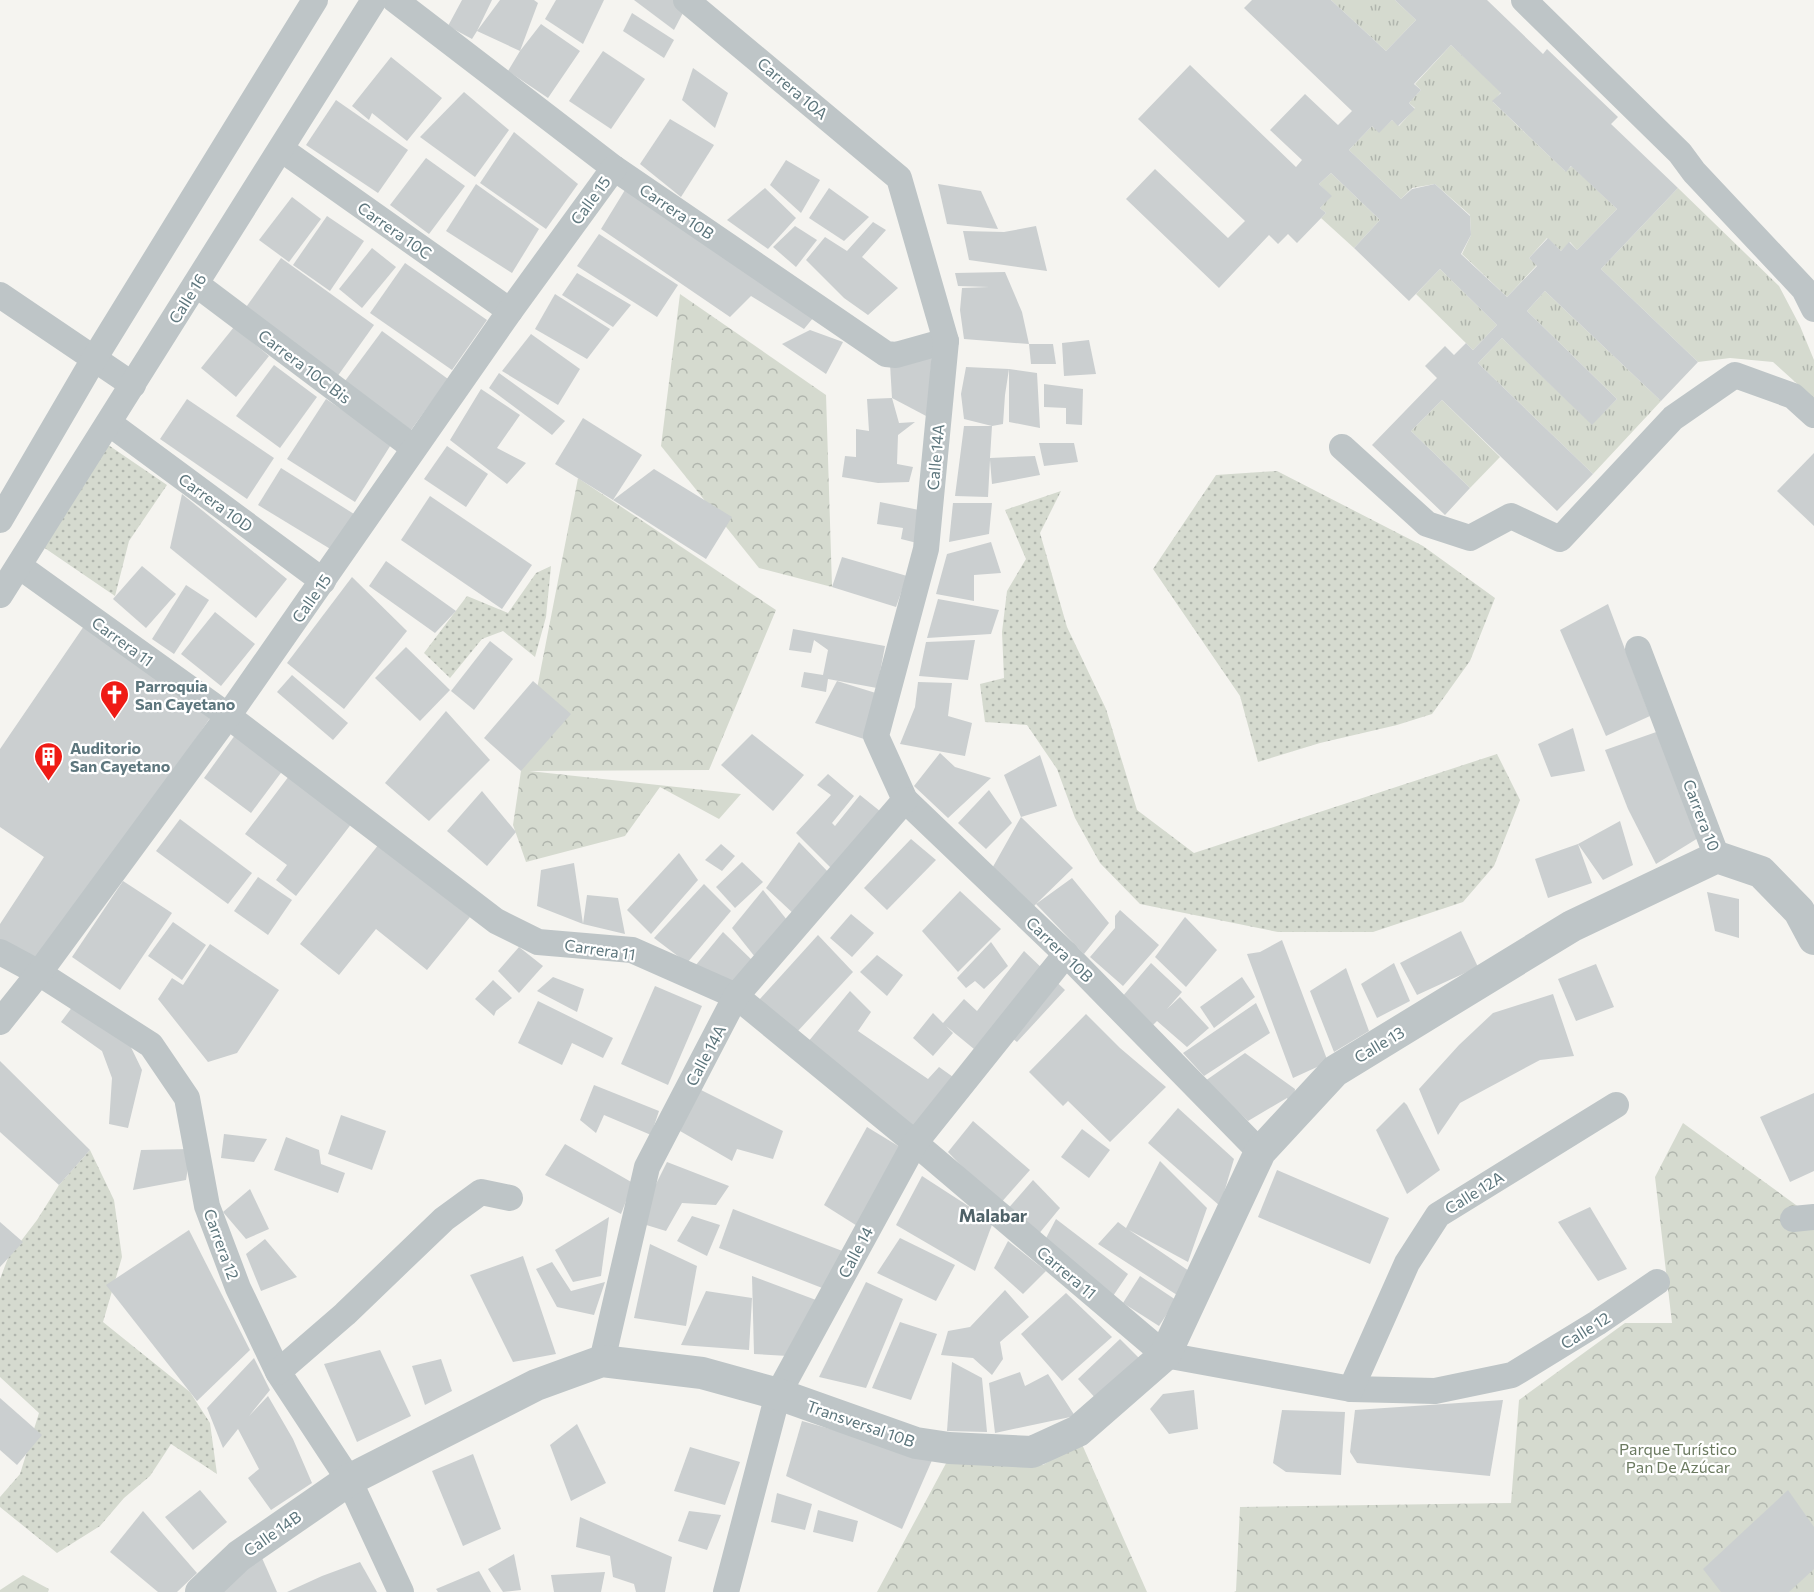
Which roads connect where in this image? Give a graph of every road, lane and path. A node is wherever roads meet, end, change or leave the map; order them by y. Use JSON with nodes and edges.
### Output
{"nodes":[{"id":1,"x":315,"y":0,"type":"edge"},
{"id":2,"x":374,"y":0,"type":"edge"},
{"id":3,"x":395,"y":0,"type":"edge"},
{"id":4,"x":686,"y":0,"type":"edge"},
{"id":5,"x":1524,"y":0,"type":"edge"},
{"id":6,"x":281,"y":149,"type":"junction"},
{"id":7,"x":614,"y":168,"type":"junction"},
{"id":8,"x":899,"y":178,"type":"joint"},
{"id":9,"x":196,"y":284,"type":"junction"},
{"id":10,"x":0,"y":295,"type":"edge"},
{"id":11,"x":1814,"y":309,"type":"edge"},
{"id":12,"x":510,"y":310,"type":"junction"},
{"id":13,"x":946,"y":341,"type":"junction"},
{"id":14,"x":94,"y":359,"type":"junction"},
{"id":15,"x":133,"y":385,"type":"junction"},
{"id":16,"x":1814,"y":416,"type":"edge"},
{"id":17,"x":109,"y":423,"type":"junction"},
{"id":18,"x":1342,"y":447,"type":"dead end"},
{"id":19,"x":414,"y":448,"type":"junction"},
{"id":20,"x":0,"y":520,"type":"edge"},
{"id":21,"x":19,"y":566,"type":"junction"},
{"id":22,"x":323,"y":581,"type":"junction"},
{"id":23,"x":0,"y":595,"type":"edge"},
{"id":24,"x":1638,"y":649,"type":"dead end"},
{"id":25,"x":228,"y":716,"type":"junction"},
{"id":26,"x":876,"y":736,"type":"joint"},
{"id":27,"x":905,"y":800,"type":"junction"},
{"id":28,"x":1717,"y":857,"type":"junction"},
{"id":29,"x":1814,"y":939,"type":"edge"},
{"id":30,"x":0,"y":952,"type":"edge"},
{"id":31,"x":1066,"y":954,"type":"junction"},
{"id":32,"x":39,"y":973,"type":"junction"},
{"id":33,"x":735,"y":996,"type":"junction"},
{"id":34,"x":0,"y":1022,"type":"edge"},
{"id":35,"x":1616,"y":1105,"type":"dead end"},
{"id":36,"x":915,"y":1143,"type":"junction"},
{"id":37,"x":1260,"y":1152,"type":"junction"},
{"id":38,"x":510,"y":1198,"type":"dead end"},
{"id":39,"x":1657,"y":1282,"type":"dead end"},
{"id":40,"x":1165,"y":1355,"type":"junction"},
{"id":41,"x":602,"y":1361,"type":"junction"},
{"id":42,"x":278,"y":1372,"type":"junction"},
{"id":43,"x":1351,"y":1389,"type":"junction"},
{"id":44,"x":778,"y":1394,"type":"junction"},
{"id":45,"x":349,"y":1480,"type":"junction"},
{"id":46,"x":201,"y":1592,"type":"edge"},
{"id":47,"x":401,"y":1592,"type":"edge"},
{"id":48,"x":726,"y":1592,"type":"edge"}],
"edges":[{"from":1,"to":14,"type":"street"},
{"from":2,"to":6,"type":"street","name":"Calle 16"},
{"from":3,"to":7,"type":"street","name":"Carrera 10B"},
{"from":4,"to":8,"type":"street","name":"Carrera 10A"},
{"from":5,"to":11,"type":"street"},
{"from":6,"to":9,"type":"street","name":"Calle 16"},
{"from":6,"to":12,"type":"street","name":"Carrera 10C"},
{"from":7,"to":12,"type":"street","name":"Calle 15"},
{"from":7,"to":13,"type":"street","name":"Carrera 10B"},
{"from":8,"to":13,"type":"street","name":"Calle 14A"},
{"from":9,"to":15,"type":"street","name":"Calle 16"},
{"from":9,"to":19,"type":"street","name":"Carrera 10C Bis"},
{"from":10,"to":14,"type":"street"},
{"from":12,"to":19,"type":"street","name":"Calle 15"},
{"from":13,"to":26,"type":"street","name":"Calle 14A"},
{"from":14,"to":15,"type":"street"},
{"from":14,"to":20,"type":"street"},
{"from":15,"to":17,"type":"street","name":"Calle 16"},
{"from":16,"to":18,"type":"street"},
{"from":17,"to":21,"type":"street","name":"Calle 16"},
{"from":17,"to":22,"type":"street","name":"Carrera 10D"},
{"from":19,"to":22,"type":"street","name":"Calle 15"},
{"from":21,"to":23,"type":"street","name":"Calle 16"},
{"from":21,"to":25,"type":"street","name":"Carrera 11"},
{"from":22,"to":25,"type":"street","name":"Calle 15"},
{"from":24,"to":28,"type":"street","name":"Carrera 10"},
{"from":25,"to":32,"type":"street","name":"Calle 15"},
{"from":25,"to":33,"type":"street","name":"Carrera 11"},
{"from":26,"to":27,"type":"street","name":"Carrera 10B"},
{"from":27,"to":31,"type":"street","name":"Carrera 10B"},
{"from":27,"to":33,"type":"street","name":"Calle 14A"},
{"from":28,"to":29,"type":"street","name":"Carrera 10"},
{"from":28,"to":37,"type":"street","name":"Calle 13"},
{"from":30,"to":32,"type":"street","name":"Carrera 12"},
{"from":31,"to":36,"type":"street","name":"Calle 14"},
{"from":31,"to":37,"type":"street","name":"Carrera 10B"},
{"from":32,"to":34,"type":"street","name":"Calle 15"},
{"from":32,"to":42,"type":"street","name":"Carrera 12"},
{"from":33,"to":36,"type":"street","name":"Carrera 11"},
{"from":33,"to":41,"type":"street","name":"Calle 14A"},
{"from":35,"to":43,"type":"street","name":"Calle 12A"},
{"from":36,"to":40,"type":"street","name":"Carrera 11"},
{"from":36,"to":44,"type":"street","name":"Calle 14"},
{"from":37,"to":40,"type":"street","name":"Calle 13"},
{"from":38,"to":42,"type":"street"},
{"from":39,"to":43,"type":"street","name":"Calle 12"},
{"from":40,"to":43,"type":"street"},
{"from":40,"to":44,"type":"street","name":"Transversal 10B"},
{"from":41,"to":44,"type":"street","name":"Transversal 10B"},
{"from":41,"to":45,"type":"street","name":"Transversal 10B"},
{"from":42,"to":45,"type":"street","name":"Carrera 12"},
{"from":44,"to":48,"type":"street","name":"Calle 14"},
{"from":45,"to":46,"type":"street","name":"Calle 14B"},
{"from":45,"to":47,"type":"street","name":"Carrera 12"}]}
